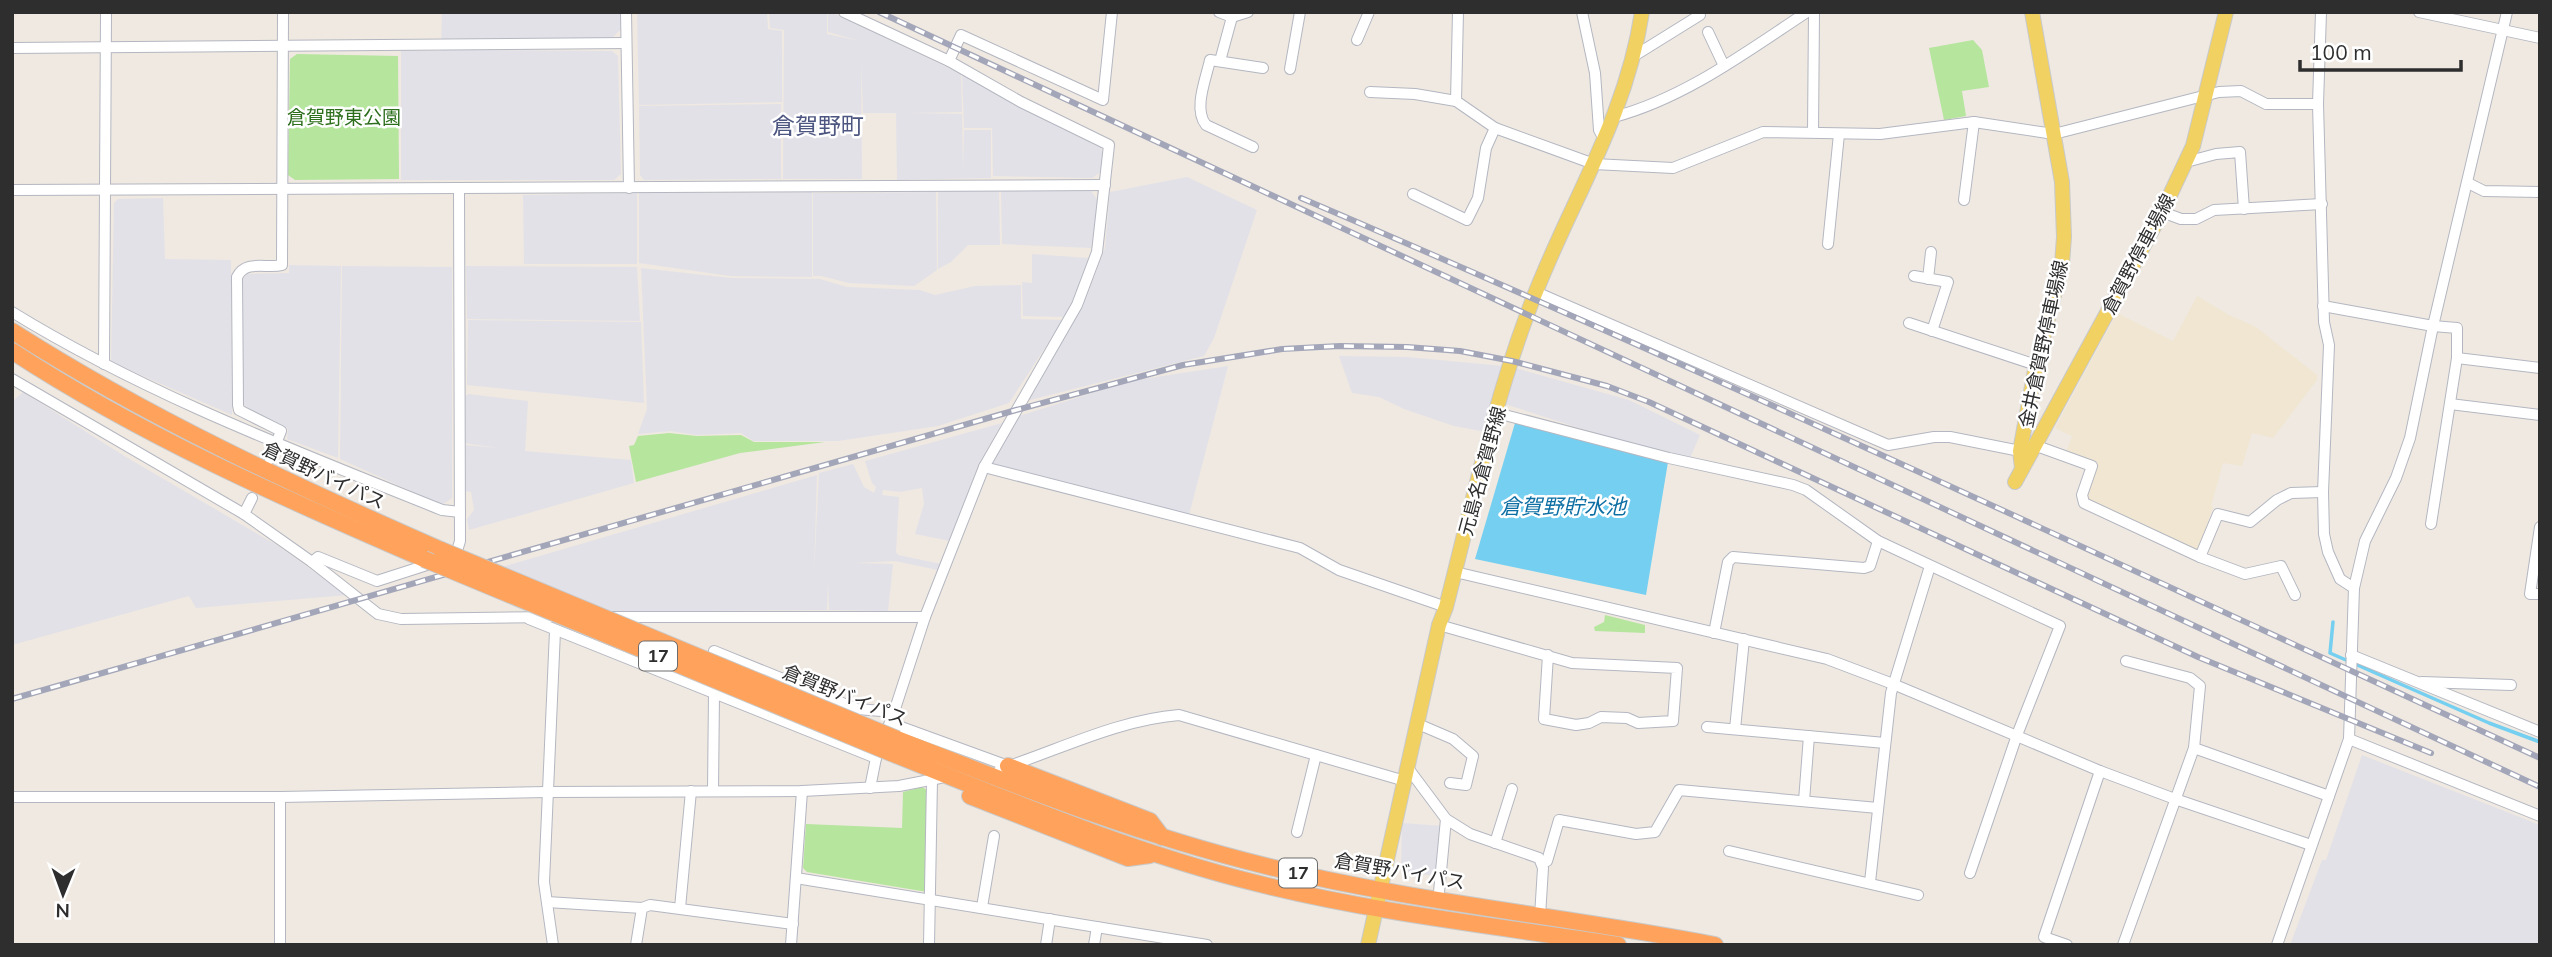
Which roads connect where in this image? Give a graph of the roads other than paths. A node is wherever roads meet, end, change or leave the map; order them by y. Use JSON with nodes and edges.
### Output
{"nodes":[{"id":1,"x":106,"y":12,"type":"edge"},
{"id":2,"x":283,"y":12,"type":"edge"},
{"id":3,"x":626,"y":12,"type":"edge"},
{"id":4,"x":844,"y":12,"type":"edge"},
{"id":5,"x":1112,"y":12,"type":"edge"},
{"id":6,"x":1219,"y":12,"type":"edge"},
{"id":7,"x":1248,"y":12,"type":"edge"},
{"id":8,"x":1300,"y":12,"type":"edge"},
{"id":9,"x":1368,"y":12,"type":"edge"},
{"id":10,"x":1458,"y":12,"type":"edge"},
{"id":11,"x":1582,"y":12,"type":"edge"},
{"id":12,"x":1642,"y":12,"type":"edge"},
{"id":13,"x":1807,"y":12,"type":"edge"},
{"id":14,"x":1814,"y":12,"type":"edge"},
{"id":15,"x":2032,"y":12,"type":"edge"},
{"id":16,"x":2226,"y":12,"type":"edge"},
{"id":17,"x":2321,"y":12,"type":"edge"},
{"id":18,"x":2419,"y":12,"type":"edge"},
{"id":19,"x":2507,"y":12,"type":"edge"},
{"id":20,"x":1700,"y":15,"type":"dead end"},
{"id":21,"x":1232,"y":17,"type":"junction"},
{"id":22,"x":2503,"y":30,"type":"junction"},
{"id":23,"x":1708,"y":32,"type":"dead end"},
{"id":24,"x":2540,"y":38,"type":"edge"},
{"id":25,"x":1357,"y":40,"type":"dead end"},
{"id":26,"x":626,"y":43,"type":"junction"},
{"id":27,"x":283,"y":46,"type":"junction"},
{"id":28,"x":106,"y":47,"type":"junction"},
{"id":29,"x":12,"y":48,"type":"edge"},
{"id":30,"x":1634,"y":56,"type":"junction"},
{"id":31,"x":949,"y":61,"type":"junction"},
{"id":32,"x":1220,"y":61,"type":"junction"},
{"id":33,"x":1724,"y":65,"type":"junction"},
{"id":34,"x":1263,"y":68,"type":"dead end"},
{"id":35,"x":1290,"y":69,"type":"dead end"},
{"id":36,"x":1370,"y":92,"type":"dead end"},
{"id":37,"x":2207,"y":96,"type":"junction"},
{"id":38,"x":1456,"y":101,"type":"junction"},
{"id":39,"x":2318,"y":104,"type":"junction"},
{"id":40,"x":1614,"y":117,"type":"junction"},
{"id":41,"x":1974,"y":122,"type":"junction"},
{"id":42,"x":1495,"y":128,"type":"junction"},
{"id":43,"x":1812,"y":132,"type":"junction"},
{"id":44,"x":1839,"y":134,"type":"junction"},
{"id":45,"x":2054,"y":134,"type":"junction"},
{"id":46,"x":1605,"y":141,"type":"junction"},
{"id":47,"x":1252,"y":147,"type":"dead end"},
{"id":48,"x":2186,"y":162,"type":"junction"},
{"id":49,"x":1594,"y":164,"type":"junction"},
{"id":50,"x":2468,"y":183,"type":"junction"},
{"id":51,"x":1105,"y":185,"type":"junction"},
{"id":52,"x":629,"y":188,"type":"junction"},
{"id":53,"x":283,"y":189,"type":"junction"},
{"id":54,"x":459,"y":189,"type":"junction"},
{"id":55,"x":12,"y":190,"type":"edge"},
{"id":56,"x":106,"y":190,"type":"junction"},
{"id":57,"x":2540,"y":192,"type":"edge"},
{"id":58,"x":1413,"y":194,"type":"dead end"},
{"id":59,"x":1964,"y":200,"type":"dead end"},
{"id":60,"x":2322,"y":204,"type":"junction"},
{"id":61,"x":2244,"y":209,"type":"junction"},
{"id":62,"x":2162,"y":212,"type":"junction"},
{"id":63,"x":1828,"y":244,"type":"dead end"},
{"id":64,"x":1931,"y":252,"type":"dead end"},
{"id":65,"x":1914,"y":276,"type":"dead end"},
{"id":66,"x":1928,"y":279,"type":"junction"},
{"id":67,"x":1535,"y":292,"type":"junction"},
{"id":68,"x":2323,"y":306,"type":"junction"},
{"id":69,"x":12,"y":312,"type":"edge"},
{"id":70,"x":1909,"y":323,"type":"dead end"},
{"id":71,"x":2433,"y":326,"type":"junction"},
{"id":72,"x":12,"y":331,"type":"edge"},
{"id":73,"x":1932,"y":331,"type":"junction"},
{"id":74,"x":12,"y":351,"type":"edge"},
{"id":75,"x":2456,"y":358,"type":"junction"},
{"id":76,"x":104,"y":364,"type":"junction"},
{"id":77,"x":2036,"y":365,"type":"junction"},
{"id":78,"x":2540,"y":368,"type":"edge"},
{"id":79,"x":12,"y":379,"type":"edge"},
{"id":80,"x":2450,"y":404,"type":"junction"},
{"id":81,"x":1497,"y":413,"type":"junction"},
{"id":82,"x":2540,"y":415,"type":"edge"},
{"id":83,"x":276,"y":443,"type":"junction"},
{"id":84,"x":2034,"y":445,"type":"junction"},
{"id":85,"x":2020,"y":451,"type":"junction"},
{"id":86,"x":270,"y":459,"type":"dead end"},
{"id":87,"x":984,"y":467,"type":"junction"},
{"id":88,"x":2019,"y":475,"type":"joint"},
{"id":89,"x":2323,"y":492,"type":"junction"},
{"id":90,"x":252,"y":498,"type":"dead end"},
{"id":91,"x":460,"y":512,"type":"junction"},
{"id":92,"x":244,"y":514,"type":"junction"},
{"id":93,"x":2431,"y":524,"type":"dead end"},
{"id":94,"x":2540,"y":527,"type":"edge"},
{"id":95,"x":1878,"y":541,"type":"junction"},
{"id":96,"x":2200,"y":557,"type":"junction"},
{"id":97,"x":312,"y":562,"type":"junction"},
{"id":98,"x":1930,"y":566,"type":"junction"},
{"id":99,"x":1455,"y":572,"type":"junction"},
{"id":100,"x":2354,"y":588,"type":"junction"},
{"id":101,"x":2540,"y":594,"type":"edge"},
{"id":102,"x":2295,"y":595,"type":"dead end"},
{"id":103,"x":1446,"y":607,"type":"junction"},
{"id":104,"x":524,"y":617,"type":"junction"},
{"id":105,"x":925,"y":617,"type":"junction"},
{"id":106,"x":1439,"y":625,"type":"junction"},
{"id":107,"x":555,"y":631,"type":"junction"},
{"id":108,"x":1714,"y":633,"type":"junction"},
{"id":109,"x":1744,"y":639,"type":"junction"},
{"id":110,"x":714,"y":651,"type":"dead end"},
{"id":111,"x":2351,"y":655,"type":"junction"},
{"id":112,"x":1548,"y":656,"type":"junction"},
{"id":113,"x":2126,"y":661,"type":"dead end"},
{"id":114,"x":2416,"y":682,"type":"junction"},
{"id":115,"x":1894,"y":684,"type":"junction"},
{"id":116,"x":2511,"y":685,"type":"dead end"},
{"id":117,"x":714,"y":692,"type":"junction"},
{"id":118,"x":892,"y":718,"type":"junction"},
{"id":119,"x":1418,"y":724,"type":"junction"},
{"id":120,"x":1707,"y":727,"type":"dead end"},
{"id":121,"x":1735,"y":729,"type":"junction"},
{"id":122,"x":2540,"y":732,"type":"edge"},
{"id":123,"x":2017,"y":735,"type":"junction"},
{"id":124,"x":1809,"y":736,"type":"junction"},
{"id":125,"x":2349,"y":739,"type":"junction"},
{"id":126,"x":1885,"y":743,"type":"junction"},
{"id":127,"x":2194,"y":748,"type":"junction"},
{"id":128,"x":888,"y":750,"type":"junction"},
{"id":129,"x":1316,"y":755,"type":"junction"},
{"id":130,"x":1004,"y":767,"type":"junction"},
{"id":131,"x":2100,"y":771,"type":"junction"},
{"id":132,"x":1407,"y":775,"type":"junction"},
{"id":133,"x":936,"y":779,"type":"junction"},
{"id":134,"x":1450,"y":783,"type":"dead end"},
{"id":135,"x":870,"y":788,"type":"junction"},
{"id":136,"x":1512,"y":789,"type":"dead end"},
{"id":137,"x":691,"y":791,"type":"junction"},
{"id":138,"x":713,"y":791,"type":"junction"},
{"id":139,"x":802,"y":791,"type":"junction"},
{"id":140,"x":547,"y":792,"type":"junction"},
{"id":141,"x":2329,"y":796,"type":"junction"},
{"id":142,"x":12,"y":797,"type":"edge"},
{"id":143,"x":280,"y":797,"type":"junction"},
{"id":144,"x":2175,"y":799,"type":"junction"},
{"id":145,"x":1804,"y":801,"type":"junction"},
{"id":146,"x":1878,"y":808,"type":"junction"},
{"id":147,"x":2540,"y":816,"type":"edge"},
{"id":148,"x":1446,"y":818,"type":"junction"},
{"id":149,"x":1297,"y":832,"type":"dead end"},
{"id":150,"x":993,"y":836,"type":"dead end"},
{"id":151,"x":1162,"y":838,"type":"junction"},
{"id":152,"x":1495,"y":843,"type":"junction"},
{"id":153,"x":2311,"y":845,"type":"junction"},
{"id":154,"x":1729,"y":851,"type":"dead end"},
{"id":155,"x":1156,"y":854,"type":"junction"},
{"id":156,"x":1542,"y":863,"type":"junction"},
{"id":157,"x":1969,"y":873,"type":"dead end"},
{"id":158,"x":796,"y":878,"type":"junction"},
{"id":159,"x":1870,"y":882,"type":"junction"},
{"id":160,"x":1381,"y":890,"type":"junction"},
{"id":161,"x":1439,"y":892,"type":"dead end"},
{"id":162,"x":1917,"y":895,"type":"dead end"},
{"id":163,"x":932,"y":898,"type":"junction"},
{"id":164,"x":547,"y":902,"type":"junction"},
{"id":165,"x":982,"y":907,"type":"junction"},
{"id":166,"x":642,"y":908,"type":"junction"},
{"id":167,"x":680,"y":908,"type":"junction"},
{"id":168,"x":1376,"y":909,"type":"junction"},
{"id":169,"x":1540,"y":916,"type":"junction"},
{"id":170,"x":1050,"y":919,"type":"junction"},
{"id":171,"x":793,"y":924,"type":"junction"},
{"id":172,"x":1097,"y":927,"type":"junction"},
{"id":173,"x":280,"y":945,"type":"edge"},
{"id":174,"x":553,"y":945,"type":"edge"},
{"id":175,"x":636,"y":945,"type":"edge"},
{"id":176,"x":791,"y":945,"type":"edge"},
{"id":177,"x":929,"y":945,"type":"edge"},
{"id":178,"x":1046,"y":945,"type":"edge"},
{"id":179,"x":1094,"y":945,"type":"edge"},
{"id":180,"x":1207,"y":945,"type":"edge"},
{"id":181,"x":1368,"y":945,"type":"edge"},
{"id":182,"x":1618,"y":945,"type":"edge"},
{"id":183,"x":1715,"y":945,"type":"edge"},
{"id":184,"x":2067,"y":945,"type":"edge"},
{"id":185,"x":2123,"y":945,"type":"edge"},
{"id":186,"x":2277,"y":945,"type":"edge"}],
"edges":[{"from":1,"to":28,"type":"street"},
{"from":2,"to":27,"type":"street"},
{"from":3,"to":26,"type":"street"},
{"from":4,"to":31,"type":"street"},
{"from":5,"to":31,"type":"street"},
{"from":6,"to":21,"type":"street"},
{"from":7,"to":21,"type":"street"},
{"from":8,"to":35,"type":"street"},
{"from":9,"to":25,"type":"street"},
{"from":10,"to":38,"type":"street"},
{"from":11,"to":46,"type":"street"},
{"from":12,"to":30,"type":"main road","name":"元島名倉賀野線"},
{"from":13,"to":33,"type":"street"},
{"from":14,"to":43,"type":"street"},
{"from":15,"to":45,"type":"main road","name":"金井倉賀野停車場線"},
{"from":16,"to":37,"type":"main road","name":"倉賀野停車場線"},
{"from":17,"to":39,"type":"street"},
{"from":18,"to":22,"type":"street"},
{"from":19,"to":22,"type":"street"},
{"from":20,"to":30,"type":"street"},
{"from":21,"to":32,"type":"street"},
{"from":22,"to":24,"type":"street"},
{"from":22,"to":50,"type":"street"},
{"from":23,"to":33,"type":"street"},
{"from":26,"to":27,"type":"street"},
{"from":26,"to":52,"type":"street"},
{"from":27,"to":28,"type":"street"},
{"from":27,"to":53,"type":"street"},
{"from":28,"to":29,"type":"street"},
{"from":28,"to":56,"type":"street"},
{"from":30,"to":40,"type":"main road","name":"元島名倉賀野線"},
{"from":31,"to":51,"type":"street"},
{"from":32,"to":34,"type":"street"},
{"from":32,"to":47,"type":"street"},
{"from":33,"to":40,"type":"street"},
{"from":36,"to":38,"type":"street"},
{"from":37,"to":39,"type":"street"},
{"from":37,"to":45,"type":"street"},
{"from":37,"to":48,"type":"main road","name":"倉賀野停車場線"},
{"from":38,"to":42,"type":"street"},
{"from":39,"to":60,"type":"street"},
{"from":40,"to":46,"type":"main road","name":"元島名倉賀野線"},
{"from":41,"to":44,"type":"street"},
{"from":41,"to":45,"type":"street"},
{"from":41,"to":59,"type":"street"},
{"from":42,"to":49,"type":"street"},
{"from":42,"to":58,"type":"street"},
{"from":43,"to":44,"type":"street"},
{"from":43,"to":49,"type":"street"},
{"from":44,"to":63,"type":"street"},
{"from":45,"to":77,"type":"main road","name":"金井倉賀野停車場線"},
{"from":46,"to":49,"type":"main road","name":"元島名倉賀野線"},
{"from":48,"to":61,"type":"street"},
{"from":48,"to":62,"type":"main road","name":"倉賀野停車場線"},
{"from":49,"to":67,"type":"main road","name":"元島名倉賀野線"},
{"from":50,"to":57,"type":"street"},
{"from":50,"to":71,"type":"street"},
{"from":51,"to":52,"type":"street"},
{"from":51,"to":87,"type":"street"},
{"from":52,"to":54,"type":"street"},
{"from":53,"to":54,"type":"street"},
{"from":53,"to":56,"type":"street"},
{"from":53,"to":83,"type":"street"},
{"from":54,"to":91,"type":"street"},
{"from":55,"to":56,"type":"street"},
{"from":56,"to":76,"type":"street"},
{"from":60,"to":61,"type":"street"},
{"from":60,"to":68,"type":"street"},
{"from":61,"to":62,"type":"street"},
{"from":62,"to":84,"type":"main road","name":"倉賀野停車場線"},
{"from":64,"to":66,"type":"street"},
{"from":65,"to":66,"type":"street"},
{"from":66,"to":73,"type":"street"},
{"from":67,"to":81,"type":"main road","name":"元島名倉賀野線"},
{"from":67,"to":85,"type":"street"},
{"from":68,"to":71,"type":"street"},
{"from":68,"to":89,"type":"street"},
{"from":69,"to":76,"type":"street"},
{"from":70,"to":73,"type":"street"},
{"from":71,"to":75,"type":"street"},
{"from":71,"to":100,"type":"street"},
{"from":72,"to":128,"type":"highway","name":"倉賀野バイパス","number":"17","bridge":true},
{"from":73,"to":77,"type":"street"},
{"from":74,"to":128,"type":"highway","name":"倉賀野バイパス","number":"17","bridge":true},
{"from":75,"to":78,"type":"street"},
{"from":75,"to":80,"type":"street"},
{"from":76,"to":83,"type":"street"},
{"from":77,"to":85,"type":"main road","name":"金井倉賀野停車場線"},
{"from":79,"to":92,"type":"street"},
{"from":80,"to":82,"type":"street"},
{"from":80,"to":93,"type":"street"},
{"from":81,"to":95,"type":"street"},
{"from":81,"to":99,"type":"main road","name":"元島名倉賀野線"},
{"from":83,"to":86,"type":"street"},
{"from":83,"to":91,"type":"street"},
{"from":84,"to":88,"type":"main road","name":"倉賀野停車場線"},
{"from":84,"to":96,"type":"street"},
{"from":85,"to":88,"type":"main road","name":"金井倉賀野停車場線"},
{"from":87,"to":103,"type":"street"},
{"from":87,"to":105,"type":"street"},
{"from":89,"to":96,"type":"street"},
{"from":89,"to":100,"type":"street"},
{"from":90,"to":92,"type":"street"},
{"from":91,"to":97,"type":"street"},
{"from":92,"to":97,"type":"street"},
{"from":94,"to":101,"type":"street"},
{"from":95,"to":98,"type":"street"},
{"from":95,"to":108,"type":"street"},
{"from":96,"to":102,"type":"street"},
{"from":97,"to":104,"type":"street"},
{"from":98,"to":115,"type":"street"},
{"from":98,"to":123,"type":"street"},
{"from":99,"to":103,"type":"main road","name":"元島名倉賀野線"},
{"from":99,"to":108,"type":"street"},
{"from":100,"to":111,"type":"street"},
{"from":103,"to":106,"type":"main road","name":"元島名倉賀野線"},
{"from":104,"to":105,"type":"street"},
{"from":104,"to":107,"type":"street"},
{"from":105,"to":118,"type":"street"},
{"from":106,"to":112,"type":"street"},
{"from":106,"to":119,"type":"main road","name":"元島名倉賀野線"},
{"from":107,"to":117,"type":"street"},
{"from":107,"to":140,"type":"street"},
{"from":108,"to":109,"type":"street"},
{"from":109,"to":115,"type":"street"},
{"from":109,"to":121,"type":"street"},
{"from":110,"to":118,"type":"street"},
{"from":111,"to":114,"type":"street"},
{"from":111,"to":125,"type":"street"},
{"from":112,"to":112,"type":"street"},
{"from":113,"to":127,"type":"street"},
{"from":114,"to":116,"type":"street"},
{"from":114,"to":122,"type":"street"},
{"from":115,"to":123,"type":"street"},
{"from":115,"to":126,"type":"street"},
{"from":117,"to":128,"type":"street"},
{"from":117,"to":138,"type":"street"},
{"from":118,"to":128,"type":"street"},
{"from":118,"to":130,"type":"street"},
{"from":119,"to":132,"type":"main road","name":"元島名倉賀野線"},
{"from":119,"to":134,"type":"street"},
{"from":120,"to":121,"type":"street"},
{"from":121,"to":124,"type":"street"},
{"from":123,"to":131,"type":"street"},
{"from":123,"to":157,"type":"street"},
{"from":124,"to":126,"type":"street"},
{"from":124,"to":145,"type":"street"},
{"from":125,"to":141,"type":"street"},
{"from":125,"to":147,"type":"street"},
{"from":126,"to":146,"type":"street"},
{"from":127,"to":141,"type":"street"},
{"from":127,"to":144,"type":"street"},
{"from":128,"to":135,"type":"street"},
{"from":128,"to":151,"type":"highway","name":"倉賀野バイパス","number":"17"},
{"from":128,"to":155,"type":"highway","name":"倉賀野バイパス","number":"17"},
{"from":129,"to":130,"type":"street"},
{"from":129,"to":132,"type":"street"},
{"from":129,"to":149,"type":"street"},
{"from":130,"to":151,"type":"highway"},
{"from":131,"to":144,"type":"street"},
{"from":131,"to":184,"type":"street"},
{"from":132,"to":148,"type":"street"},
{"from":132,"to":160,"type":"main road","name":"元島名倉賀野線"},
{"from":133,"to":135,"type":"street"},
{"from":133,"to":155,"type":"highway"},
{"from":133,"to":163,"type":"street"},
{"from":135,"to":139,"type":"street"},
{"from":136,"to":152,"type":"street"},
{"from":137,"to":138,"type":"street"},
{"from":137,"to":140,"type":"street"},
{"from":137,"to":167,"type":"street"},
{"from":138,"to":139,"type":"street"},
{"from":139,"to":158,"type":"street"},
{"from":140,"to":143,"type":"street"},
{"from":140,"to":164,"type":"street"},
{"from":141,"to":153,"type":"street"},
{"from":142,"to":143,"type":"street"},
{"from":143,"to":173,"type":"street"},
{"from":144,"to":153,"type":"street"},
{"from":144,"to":185,"type":"street"},
{"from":145,"to":146,"type":"street"},
{"from":145,"to":156,"type":"street"},
{"from":146,"to":159,"type":"street"},
{"from":148,"to":152,"type":"street"},
{"from":148,"to":161,"type":"street"},
{"from":150,"to":165,"type":"street"},
{"from":151,"to":160,"type":"highway","name":"倉賀野バイパス","number":"17"},
{"from":152,"to":156,"type":"street"},
{"from":153,"to":186,"type":"street"},
{"from":154,"to":159,"type":"street"},
{"from":155,"to":168,"type":"highway","name":"倉賀野バイパス","number":"17"},
{"from":156,"to":169,"type":"street"},
{"from":158,"to":163,"type":"street"},
{"from":158,"to":171,"type":"street"},
{"from":159,"to":162,"type":"street"},
{"from":160,"to":168,"type":"main road","name":"元島名倉賀野線"},
{"from":160,"to":169,"type":"highway","name":"倉賀野バイパス","number":"17"},
{"from":163,"to":165,"type":"street"},
{"from":163,"to":177,"type":"street"},
{"from":164,"to":166,"type":"street"},
{"from":164,"to":174,"type":"street"},
{"from":165,"to":170,"type":"street"},
{"from":166,"to":167,"type":"street"},
{"from":166,"to":175,"type":"street"},
{"from":167,"to":171,"type":"street"},
{"from":168,"to":181,"type":"main road","name":"元島名倉賀野線"},
{"from":168,"to":182,"type":"highway","name":"倉賀野バイパス","number":"17"},
{"from":169,"to":183,"type":"highway","name":"倉賀野バイパス","number":"17"},
{"from":170,"to":172,"type":"street"},
{"from":170,"to":178,"type":"street"},
{"from":171,"to":176,"type":"street"},
{"from":172,"to":179,"type":"street"},
{"from":172,"to":180,"type":"street"}]}
